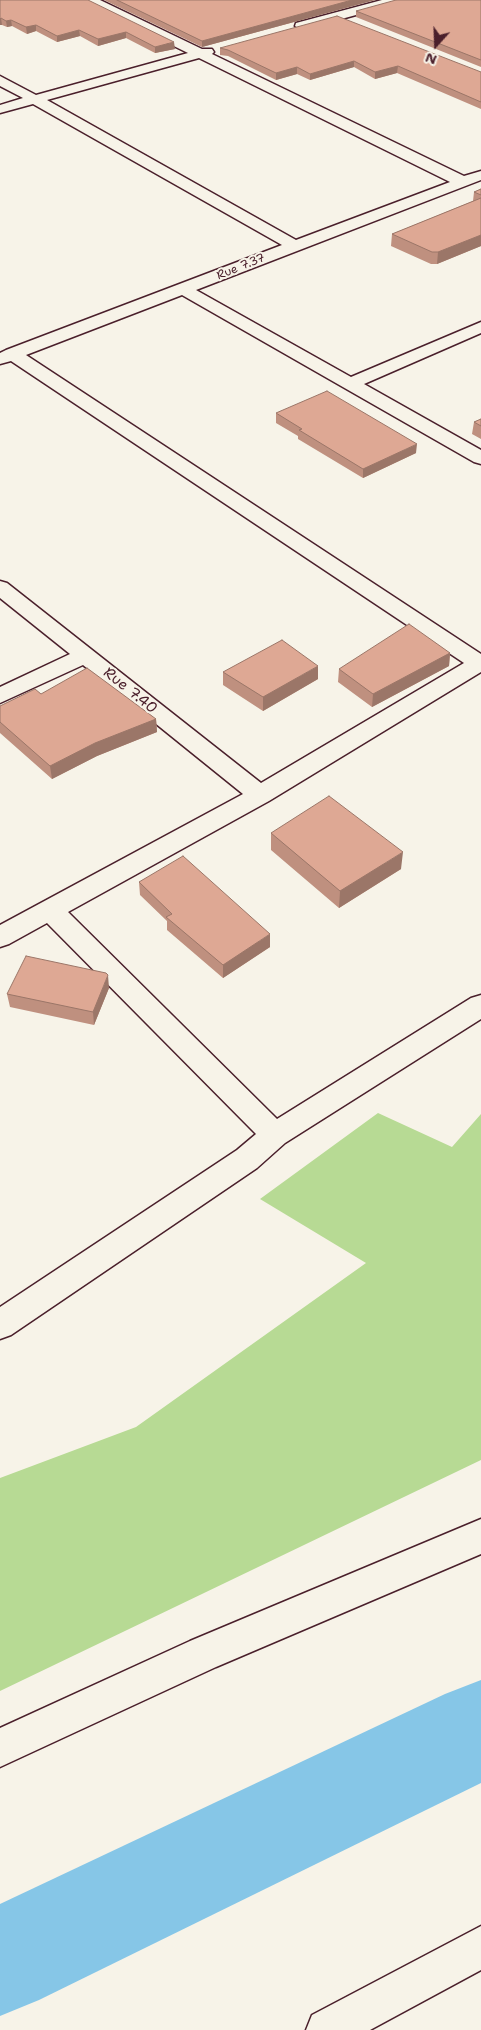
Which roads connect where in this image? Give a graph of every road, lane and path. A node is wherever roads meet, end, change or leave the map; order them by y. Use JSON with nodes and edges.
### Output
{"nodes":[{"id":1,"x":90,"y":0,"type":"edge"},
{"id":2,"x":396,"y":0,"type":"edge"},
{"id":3,"x":128,"y":2,"type":"edge"},
{"id":4,"x":105,"y":8,"type":"junction"},
{"id":5,"x":337,"y":16,"type":"junction"},
{"id":6,"x":355,"y":24,"type":"edge"},
{"id":7,"x":291,"y":29,"type":"edge"},
{"id":8,"x":217,"y":49,"type":"dead end"},
{"id":9,"x":198,"y":54,"type":"junction"},
{"id":10,"x":0,"y":80,"type":"edge"},
{"id":11,"x":32,"y":100,"type":"junction"},
{"id":12,"x":0,"y":109,"type":"edge"},
{"id":13,"x":481,"y":175,"type":"edge"},
{"id":14,"x":462,"y":182,"type":"junction"},
{"id":15,"x":293,"y":245,"type":"junction"},
{"id":16,"x":185,"y":290,"type":"junction"},
{"id":17,"x":481,"y":326,"type":"edge"},
{"id":18,"x":6,"y":356,"type":"edge"},
{"id":19,"x":351,"y":383,"type":"junction"},
{"id":20,"x":481,"y":458,"type":"edge"},
{"id":21,"x":0,"y":587,"type":"edge"},
{"id":22,"x":85,"y":655,"type":"junction"},
{"id":23,"x":481,"y":664,"type":"edge"},
{"id":24,"x":0,"y":696,"type":"edge"},
{"id":25,"x":260,"y":796,"type":"junction"},
{"id":26,"x":49,"y":909,"type":"junction"},
{"id":27,"x":0,"y":936,"type":"edge"},
{"id":28,"x":481,"y":1005,"type":"edge"},
{"id":29,"x":275,"y":1135,"type":"junction"},
{"id":30,"x":0,"y":1325,"type":"edge"},
{"id":31,"x":481,"y":1536,"type":"edge"},
{"id":32,"x":0,"y":1748,"type":"edge"},
{"id":33,"x":481,"y":1948,"type":"edge"},
{"id":34,"x":327,"y":2030,"type":"edge"}],
"edges":[{"from":1,"to":4,"type":"street"},
{"from":2,"to":5,"type":"street"},
{"from":3,"to":4,"type":"street"},
{"from":4,"to":9,"type":"street"},
{"from":5,"to":6,"type":"street"},
{"from":5,"to":7,"type":"street"},
{"from":8,"to":9,"type":"street"},
{"from":9,"to":11,"type":"street"},
{"from":9,"to":14,"type":"street"},
{"from":10,"to":11,"type":"street"},
{"from":11,"to":12,"type":"street"},
{"from":11,"to":15,"type":"street"},
{"from":13,"to":14,"type":"street","name":"Rue 7.37"},
{"from":14,"to":15,"type":"street","name":"Rue 7.37"},
{"from":15,"to":16,"type":"street","name":"Rue 7.37"},
{"from":16,"to":18,"type":"street","name":"Rue 7.37"},
{"from":16,"to":19,"type":"street"},
{"from":17,"to":19,"type":"street"},
{"from":18,"to":23,"type":"street"},
{"from":19,"to":20,"type":"street"},
{"from":21,"to":22,"type":"street","name":"Rue 7.40"},
{"from":22,"to":24,"type":"street"},
{"from":22,"to":25,"type":"street","name":"Rue 7.40"},
{"from":23,"to":25,"type":"street"},
{"from":25,"to":26,"type":"street"},
{"from":26,"to":27,"type":"street"},
{"from":26,"to":29,"type":"street"},
{"from":28,"to":29,"type":"street"},
{"from":29,"to":30,"type":"street"},
{"from":31,"to":32,"type":"street"},
{"from":33,"to":34,"type":"street"}]}
